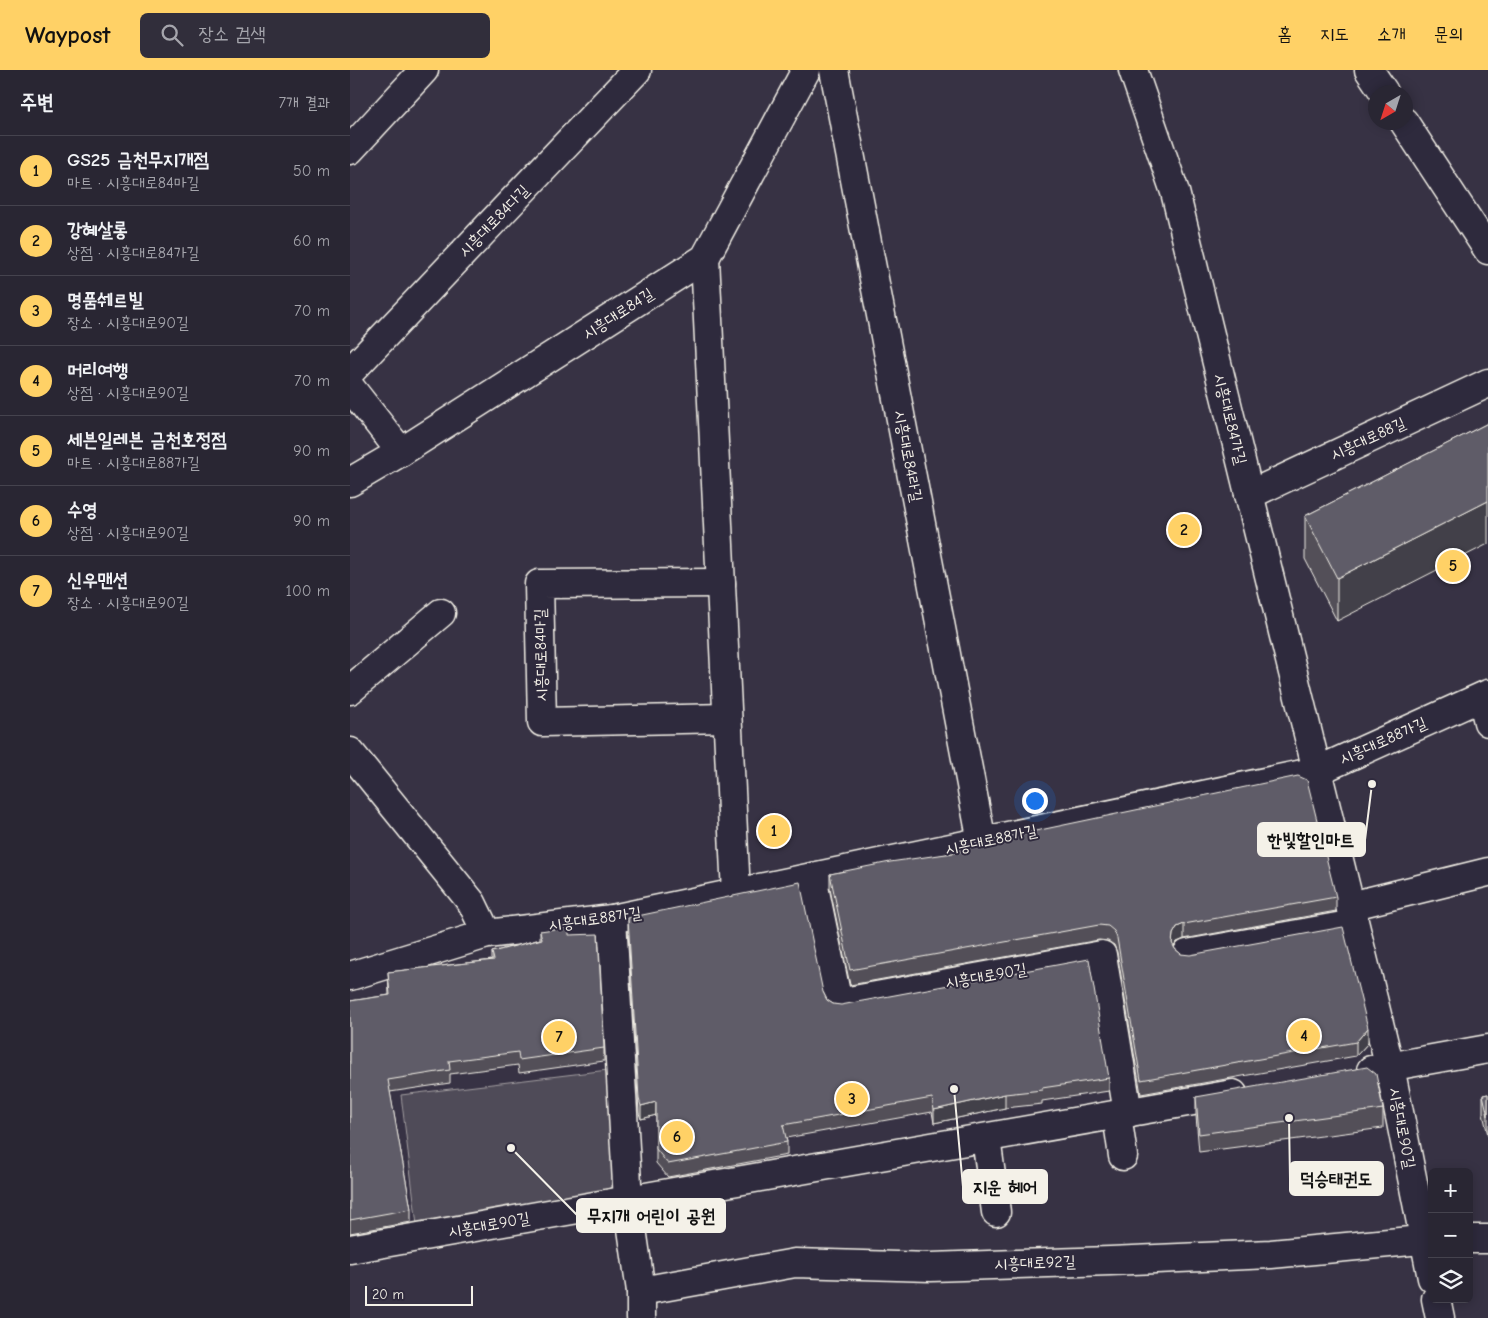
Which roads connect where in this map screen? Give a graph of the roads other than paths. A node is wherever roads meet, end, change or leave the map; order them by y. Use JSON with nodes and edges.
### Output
{"nodes":[{"id":1,"x":424,"y":70,"type":"edge"},
{"id":2,"x":638,"y":70,"type":"edge"},
{"id":3,"x":806,"y":70,"type":"edge"},
{"id":4,"x":834,"y":70,"type":"edge"},
{"id":5,"x":1133,"y":70,"type":"edge"},
{"id":6,"x":1369,"y":70,"type":"edge"},
{"id":7,"x":1379,"y":85,"type":"edge"},
{"id":8,"x":1409,"y":130,"type":"edge"},
{"id":9,"x":350,"y":150,"type":"edge"},
{"id":10,"x":1488,"y":250,"type":"edge"},
{"id":11,"x":704,"y":258,"type":"junction"},
{"id":12,"x":350,"y":372,"type":"edge"},
{"id":13,"x":1488,"y":383,"type":"edge"},
{"id":14,"x":350,"y":387,"type":"edge"},
{"id":15,"x":401,"y":452,"type":"junction"},
{"id":16,"x":350,"y":482,"type":"edge"},
{"id":17,"x":1249,"y":495,"type":"junction"},
{"id":18,"x":721,"y":583,"type":"junction"},
{"id":19,"x":441,"y":613,"type":"dead end"},
{"id":20,"x":350,"y":690,"type":"edge"},
{"id":21,"x":1486,"y":704,"type":"edge"},
{"id":22,"x":727,"y":718,"type":"junction"},
{"id":23,"x":350,"y":752,"type":"edge"},
{"id":24,"x":1317,"y":771,"type":"junction"},
{"id":25,"x":982,"y":842,"type":"junction"},
{"id":26,"x":1488,"y":872,"type":"edge"},
{"id":27,"x":812,"y":877,"type":"junction"},
{"id":28,"x":736,"y":893,"type":"junction"},
{"id":29,"x":1352,"y":915,"type":"junction"},
{"id":30,"x":612,"y":919,"type":"junction"},
{"id":31,"x":487,"y":934,"type":"junction"},
{"id":32,"x":1187,"y":954,"type":"edge"},
{"id":33,"x":350,"y":976,"type":"edge"},
{"id":34,"x":1488,"y":1049,"type":"edge"},
{"id":35,"x":1389,"y":1067,"type":"junction"},
{"id":36,"x":1350,"y":1074,"type":"edge"},
{"id":37,"x":1253,"y":1091,"type":"edge"},
{"id":38,"x":1122,"y":1114,"type":"junction"},
{"id":39,"x":986,"y":1138,"type":"junction"},
{"id":40,"x":1123,"y":1156,"type":"dead end"},
{"id":41,"x":628,"y":1201,"type":"junction"},
{"id":42,"x":996,"y":1212,"type":"dead end"},
{"id":43,"x":1428,"y":1239,"type":"edge"},
{"id":44,"x":1473,"y":1239,"type":"edge"},
{"id":45,"x":1488,"y":1239,"type":"edge"},
{"id":46,"x":350,"y":1249,"type":"edge"},
{"id":47,"x":641,"y":1291,"type":"junction"},
{"id":48,"x":1437,"y":1303,"type":"edge"},
{"id":49,"x":641,"y":1318,"type":"edge"},
{"id":50,"x":1440,"y":1318,"type":"edge"}],
"edges":[{"from":1,"to":9,"type":"street"},
{"from":2,"to":12,"type":"street","name":"시흥대로84다길"},
{"from":3,"to":11,"type":"street","name":"시흥대로84길"},
{"from":4,"to":25,"type":"street","name":"시흥대로84라길"},
{"from":5,"to":17,"type":"street","name":"시흥대로84가길"},
{"from":6,"to":7,"type":"street"},
{"from":8,"to":10,"type":"street"},
{"from":11,"to":15,"type":"street","name":"시흥대로84길"},
{"from":11,"to":18,"type":"street"},
{"from":13,"to":17,"type":"street","name":"시흥대로88길"},
{"from":14,"to":15,"type":"street"},
{"from":15,"to":16,"type":"street","name":"시흥대로84길"},
{"from":17,"to":24,"type":"street","name":"시흥대로84가길"},
{"from":18,"to":22,"type":"street"},
{"from":18,"to":22,"type":"street","name":"시흥대로84마길"},
{"from":19,"to":20,"type":"street"},
{"from":21,"to":24,"type":"street","name":"시흥대로88가길"},
{"from":22,"to":28,"type":"street"},
{"from":23,"to":31,"type":"street"},
{"from":24,"to":25,"type":"street","name":"시흥대로88가길"},
{"from":24,"to":29,"type":"street","name":"시흥대로90길"},
{"from":25,"to":27,"type":"street","name":"시흥대로88가길"},
{"from":26,"to":29,"type":"street"},
{"from":27,"to":28,"type":"street","name":"시흥대로88가길"},
{"from":27,"to":38,"type":"street","name":"시흥대로90길"},
{"from":28,"to":30,"type":"street","name":"시흥대로88가길"},
{"from":29,"to":32,"type":"street"},
{"from":29,"to":35,"type":"street","name":"시흥대로90길"},
{"from":30,"to":31,"type":"street","name":"시흥대로88가길"},
{"from":30,"to":41,"type":"street"},
{"from":31,"to":33,"type":"street","name":"시흥대로88가길"},
{"from":34,"to":35,"type":"street","name":"시흥대로90길"},
{"from":35,"to":36,"type":"street","name":"시흥대로90길"},
{"from":35,"to":43,"type":"street","name":"시흥대로90길"},
{"from":37,"to":38,"type":"street","name":"시흥대로90길"},
{"from":38,"to":39,"type":"street","name":"시흥대로90길"},
{"from":38,"to":40,"type":"street","name":"시흥대로90길"},
{"from":39,"to":41,"type":"street","name":"시흥대로90길"},
{"from":39,"to":42,"type":"street"},
{"from":41,"to":46,"type":"street","name":"시흥대로90길"},
{"from":41,"to":47,"type":"street"},
{"from":43,"to":47,"type":"street","name":"시흥대로92길"},
{"from":44,"to":45,"type":"street"},
{"from":47,"to":49,"type":"street"},
{"from":48,"to":50,"type":"street"}]}
